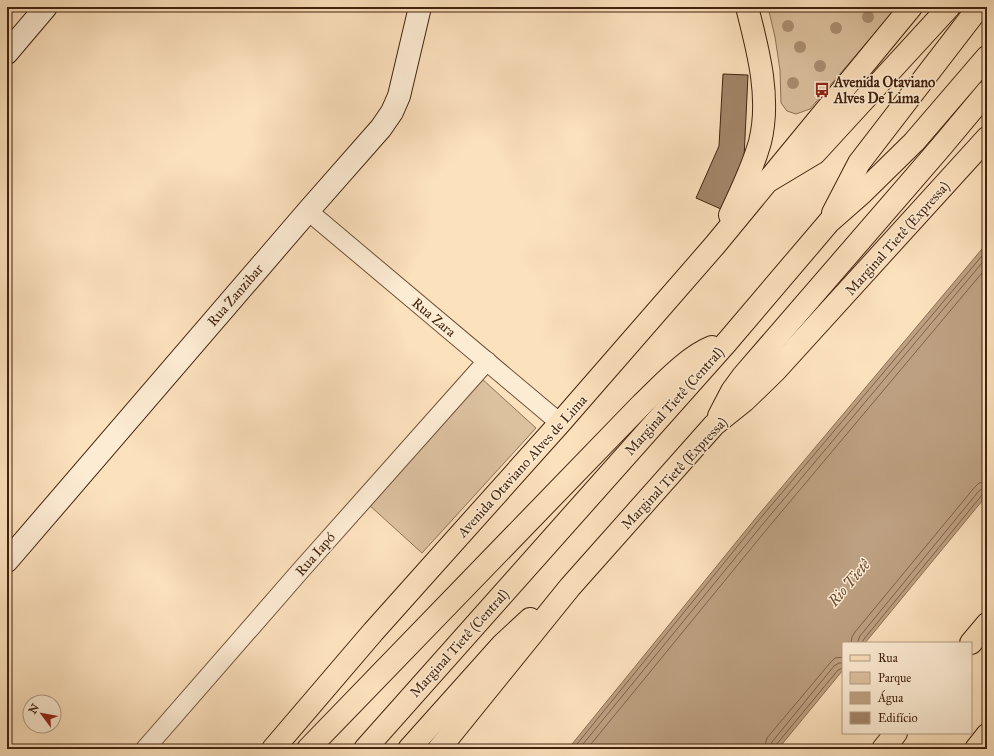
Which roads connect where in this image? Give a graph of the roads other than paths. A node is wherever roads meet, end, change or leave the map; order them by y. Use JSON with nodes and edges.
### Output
{"nodes":[{"id":1,"x":46,"y":7,"type":"edge"},
{"id":2,"x":420,"y":7,"type":"edge"},
{"id":3,"x":747,"y":7,"type":"edge"},
{"id":4,"x":911,"y":7,"type":"edge"},
{"id":5,"x":949,"y":7,"type":"edge"},
{"id":6,"x":979,"y":7,"type":"edge"},
{"id":7,"x":7,"y":53,"type":"edge"},
{"id":8,"x":987,"y":57,"type":"edge"},
{"id":9,"x":987,"y":92,"type":"edge"},
{"id":10,"x":987,"y":138,"type":"edge"},
{"id":11,"x":768,"y":181,"type":"junction"},
{"id":12,"x":308,"y":211,"type":"junction"},
{"id":13,"x":829,"y":222,"type":"junction"},
{"id":14,"x":715,"y":245,"type":"junction"},
{"id":15,"x":727,"y":342,"type":"junction"},
{"id":16,"x":487,"y":361,"type":"junction"},
{"id":17,"x":560,"y":423,"type":"junction"},
{"id":18,"x":714,"y":425,"type":"junction"},
{"id":19,"x":7,"y":561,"type":"edge"},
{"id":20,"x":570,"y":588,"type":"junction"},
{"id":21,"x":987,"y":624,"type":"edge"},
{"id":22,"x":972,"y":642,"type":"edge"},
{"id":23,"x":895,"y":734,"type":"edge"},
{"id":24,"x":987,"y":735,"type":"edge"},
{"id":25,"x":145,"y":749,"type":"edge"},
{"id":26,"x":273,"y":749,"type":"edge"},
{"id":27,"x":308,"y":749,"type":"edge"},
{"id":28,"x":365,"y":749,"type":"edge"},
{"id":29,"x":409,"y":749,"type":"edge"},
{"id":30,"x":440,"y":749,"type":"edge"},
{"id":31,"x":883,"y":749,"type":"edge"},
{"id":32,"x":976,"y":749,"type":"edge"}],
"edges":[{"from":1,"to":7,"type":"street"},
{"from":2,"to":12,"type":"street","name":"Rua Zanzibar"},
{"from":3,"to":14,"type":"main road"},
{"from":4,"to":11,"type":"main road","name":"Avenida Otaviano Alves de Lima"},
{"from":5,"to":11,"type":"main road"},
{"from":6,"to":13,"type":"main road"},
{"from":8,"to":13,"type":"main road","name":"Marginal Tietê (Central)"},
{"from":9,"to":18,"type":"main road"},
{"from":10,"to":18,"type":"main road","name":"Marginal Tietê (Expressa)"},
{"from":11,"to":14,"type":"main road","name":"Avenida Otaviano Alves de Lima"},
{"from":12,"to":16,"type":"street","name":"Rua Zara"},
{"from":12,"to":19,"type":"street","name":"Rua Zanzibar"},
{"from":13,"to":15,"type":"main road","name":"Marginal Tietê (Central)"},
{"from":14,"to":17,"type":"main road","name":"Avenida Otaviano Alves de Lima"},
{"from":15,"to":27,"type":"main road"},
{"from":15,"to":28,"type":"main road","name":"Marginal Tietê (Central)"},
{"from":16,"to":17,"type":"street","name":"Rua Zara"},
{"from":16,"to":25,"type":"street","name":"Rua Iapó"},
{"from":17,"to":26,"type":"main road","name":"Avenida Otaviano Alves de Lima"},
{"from":18,"to":20,"type":"main road","name":"Marginal Tietê (Expressa)"},
{"from":20,"to":29,"type":"main road"},
{"from":20,"to":30,"type":"main road","name":"Marginal Tietê (Expressa)"},
{"from":21,"to":22,"type":"main road"},
{"from":23,"to":31,"type":"main road"},
{"from":24,"to":32,"type":"main road"}]}
